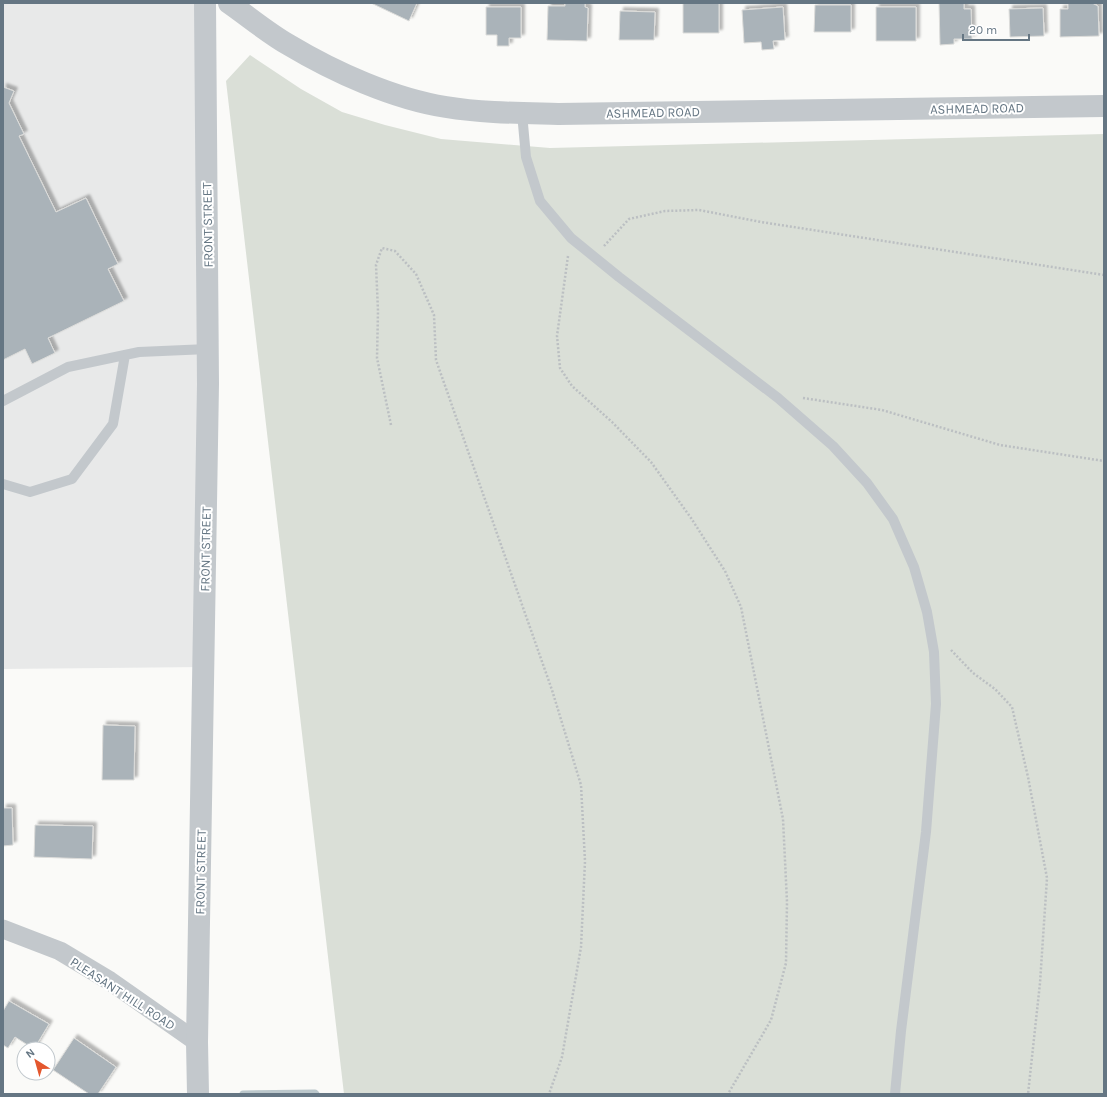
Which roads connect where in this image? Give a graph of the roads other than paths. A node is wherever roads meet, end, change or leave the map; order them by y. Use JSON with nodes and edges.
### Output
{"nodes":[{"id":1,"x":205,"y":3,"type":"edge"},
{"id":2,"x":229,"y":3,"type":"edge"},
{"id":3,"x":1104,"y":106,"type":"edge"},
{"id":4,"x":522,"y":113,"type":"junction"},
{"id":5,"x":208,"y":349,"type":"junction"},
{"id":6,"x":125,"y":355,"type":"junction"},
{"id":7,"x":3,"y":401,"type":"edge"},
{"id":8,"x":3,"y":484,"type":"edge"},
{"id":9,"x":3,"y":929,"type":"edge"},
{"id":10,"x":197,"y":1042,"type":"junction"},
{"id":11,"x":198,"y":1094,"type":"edge"},
{"id":12,"x":895,"y":1094,"type":"edge"}],
"edges":[{"from":1,"to":5,"type":"street","name":"FRONT STREET"},
{"from":2,"to":4,"type":"street","name":"ASHMEAD ROAD"},
{"from":3,"to":4,"type":"street","name":"ASHMEAD ROAD"},
{"from":4,"to":12,"type":"lane"},
{"from":5,"to":6,"type":"lane"},
{"from":5,"to":10,"type":"street","name":"FRONT STREET"},
{"from":6,"to":7,"type":"lane"},
{"from":6,"to":8,"type":"lane"},
{"from":9,"to":10,"type":"street","name":"PLEASANT HILL ROAD"},
{"from":10,"to":11,"type":"street","name":"FRONT STREET"}]}
